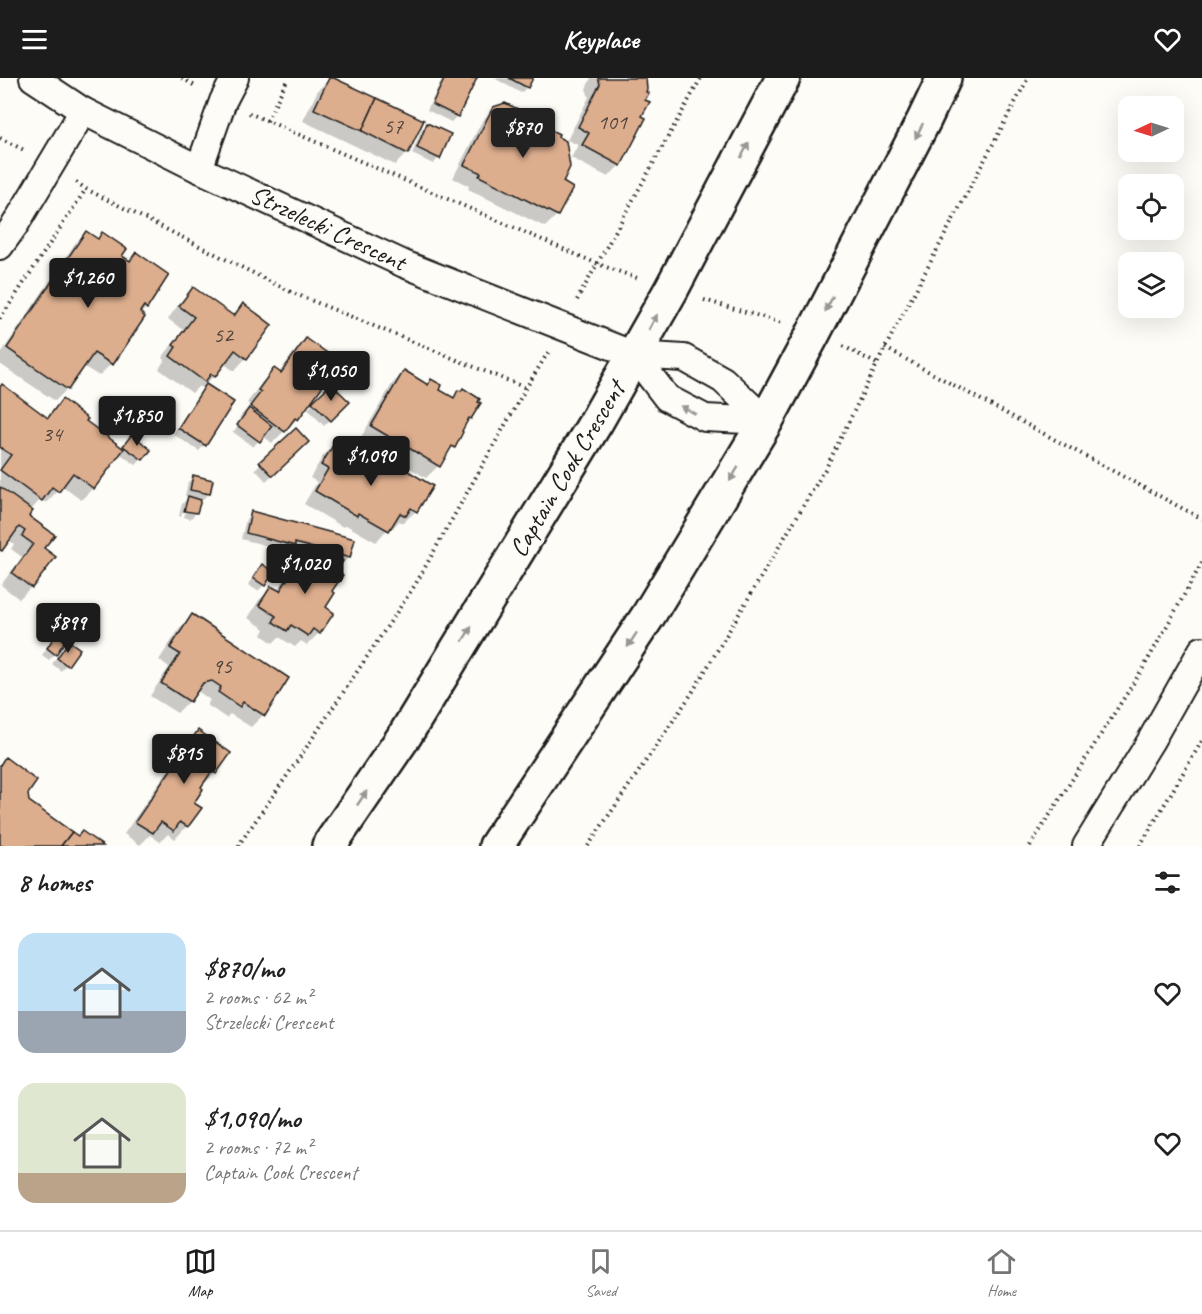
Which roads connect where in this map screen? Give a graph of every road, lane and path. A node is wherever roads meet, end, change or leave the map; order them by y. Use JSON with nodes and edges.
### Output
{"nodes":[{"id":1,"x":33,"y":78,"type":"edge"},
{"id":2,"x":235,"y":78,"type":"edge"},
{"id":3,"x":288,"y":78,"type":"edge"},
{"id":4,"x":701,"y":78,"type":"edge"},
{"id":5,"x":783,"y":78,"type":"edge"},
{"id":6,"x":944,"y":78,"type":"edge"},
{"id":7,"x":1028,"y":78,"type":"edge"},
{"id":8,"x":223,"y":101,"type":"junction"},
{"id":9,"x":83,"y":111,"type":"junction"},
{"id":10,"x":267,"y":121,"type":"junction"},
{"id":11,"x":52,"y":165,"type":"junction"},
{"id":12,"x":199,"y":169,"type":"junction"},
{"id":13,"x":87,"y":189,"type":"junction"},
{"id":14,"x":0,"y":246,"type":"edge"},
{"id":15,"x":598,"y":264,"type":"junction"},
{"id":16,"x":671,"y":290,"type":"junction"},
{"id":17,"x":575,"y":304,"type":"dead end"},
{"id":18,"x":0,"y":319,"type":"edge"},
{"id":19,"x":814,"y":332,"type":"junction"},
{"id":20,"x":885,"y":348,"type":"junction"},
{"id":21,"x":634,"y":355,"type":"junction"},
{"id":22,"x":765,"y":421,"type":"junction"},
{"id":23,"x":1202,"y":519,"type":"edge"},
{"id":24,"x":1202,"y":563,"type":"edge"},
{"id":25,"x":1202,"y":650,"type":"edge"},
{"id":26,"x":1202,"y":741,"type":"edge"},
{"id":27,"x":238,"y":846,"type":"edge"},
{"id":28,"x":329,"y":846,"type":"edge"},
{"id":29,"x":496,"y":846,"type":"edge"},
{"id":30,"x":588,"y":846,"type":"edge"},
{"id":31,"x":1030,"y":846,"type":"edge"},
{"id":32,"x":1086,"y":846,"type":"edge"},
{"id":33,"x":1140,"y":846,"type":"edge"}],
"edges":[{"from":1,"to":9,"type":"street","name":"Strzelecki Crescent"},
{"from":2,"to":8,"type":"street"},
{"from":3,"to":10,"type":"path"},
{"from":4,"to":15,"type":"path"},
{"from":16,"to":5,"type":"main road","name":"Captain Cook Crescent","one_way":true},
{"from":6,"to":19,"type":"main road","one_way":true},
{"from":7,"to":20,"type":"path"},
{"from":8,"to":10,"type":"path"},
{"from":8,"to":12,"type":"street"},
{"from":9,"to":11,"type":"street"},
{"from":9,"to":12,"type":"street","name":"Strzelecki Crescent"},
{"from":10,"to":15,"type":"path"},
{"from":11,"to":13,"type":"path"},
{"from":11,"to":14,"type":"street"},
{"from":12,"to":21,"type":"street","name":"Strzelecki Crescent"},
{"from":13,"to":18,"type":"path"},
{"from":13,"to":27,"type":"path"},
{"from":15,"to":16,"type":"path"},
{"from":15,"to":17,"type":"path"},
{"from":16,"to":19,"type":"path"},
{"from":21,"to":16,"type":"main road","name":"Captain Cook Crescent","one_way":true},
{"from":19,"to":22,"type":"main road"},
{"from":20,"to":23,"type":"path"},
{"from":20,"to":30,"type":"path"},
{"from":21,"to":22,"type":"street","name":"Strzelecki Crescent"},
{"from":22,"to":21,"type":"street","one_way":true},
{"from":28,"to":21,"type":"main road","name":"Captain Cook Crescent","one_way":true},
{"from":22,"to":29,"type":"main road","one_way":true},
{"from":24,"to":31,"type":"path"},
{"from":25,"to":32,"type":"street"},
{"from":26,"to":33,"type":"path"}]}
